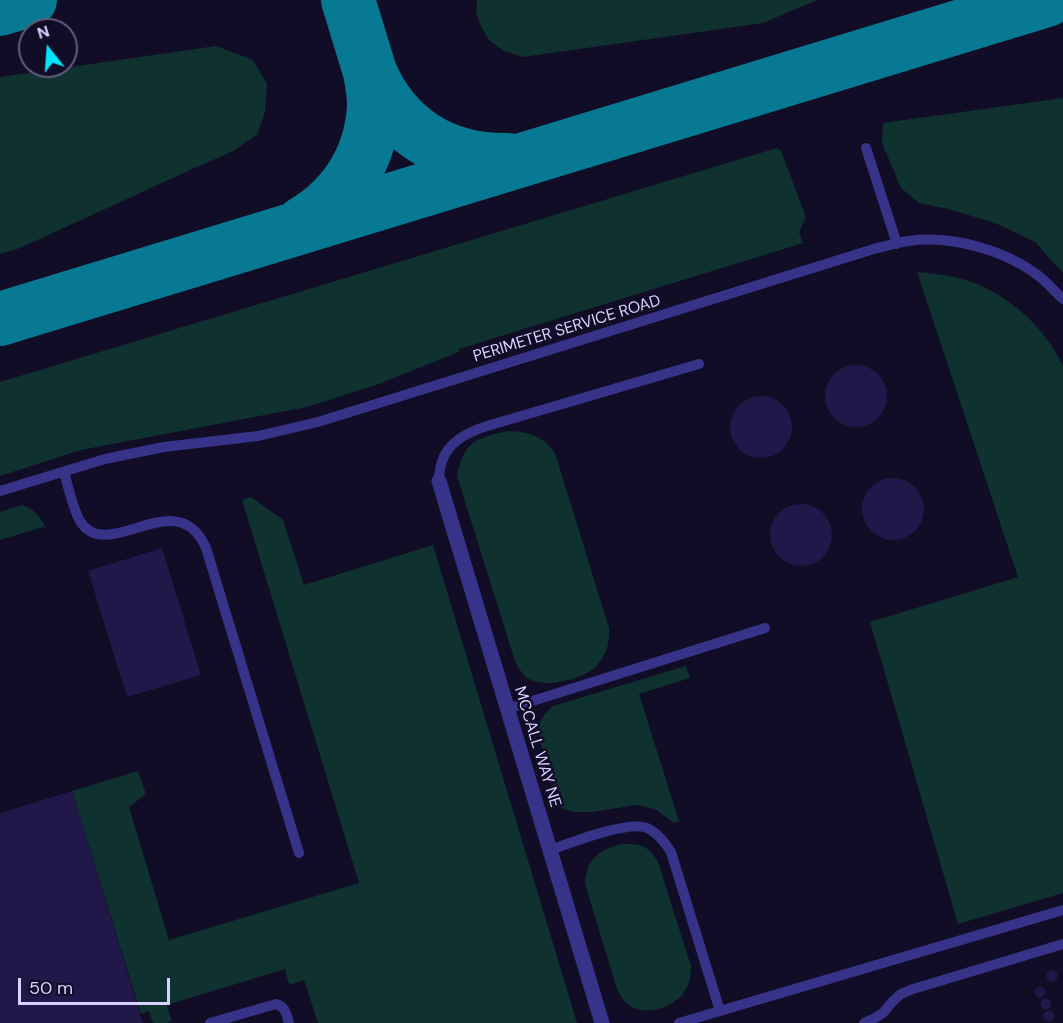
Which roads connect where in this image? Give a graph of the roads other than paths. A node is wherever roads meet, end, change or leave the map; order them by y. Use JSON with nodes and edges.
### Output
{"nodes":[{"id":1,"x":866,"y":147,"type":"dead end"},
{"id":2,"x":897,"y":244,"type":"junction"},
{"id":3,"x":1063,"y":299,"type":"edge"},
{"id":4,"x":699,"y":364,"type":"dead end"},
{"id":5,"x":64,"y":472,"type":"junction"},
{"id":6,"x":439,"y":481,"type":"joint"},
{"id":7,"x":0,"y":491,"type":"edge"},
{"id":8,"x":765,"y":628,"type":"dead end"},
{"id":9,"x":507,"y":710,"type":"junction"},
{"id":10,"x":550,"y":850,"type":"junction"},
{"id":11,"x":299,"y":853,"type":"dead end"},
{"id":12,"x":1063,"y":910,"type":"edge"},
{"id":13,"x":1063,"y":944,"type":"edge"},
{"id":14,"x":720,"y":1011,"type":"junction"},
{"id":15,"x":210,"y":1023,"type":"edge"},
{"id":16,"x":289,"y":1023,"type":"edge"},
{"id":17,"x":602,"y":1023,"type":"edge"},
{"id":18,"x":679,"y":1023,"type":"edge"},
{"id":19,"x":864,"y":1023,"type":"edge"}],
"edges":[{"from":1,"to":2,"type":"lane"},
{"from":2,"to":3,"type":"lane","name":"PERIMETER SERVICE ROAD"},
{"from":2,"to":5,"type":"lane","name":"PERIMETER SERVICE ROAD"},
{"from":4,"to":6,"type":"lane"},
{"from":5,"to":7,"type":"lane","name":"PERIMETER SERVICE ROAD"},
{"from":5,"to":11,"type":"lane"},
{"from":6,"to":9,"type":"street","name":"MCCALL WAY NE"},
{"from":8,"to":9,"type":"lane"},
{"from":9,"to":10,"type":"street","name":"MCCALL WAY NE"},
{"from":10,"to":14,"type":"lane"},
{"from":10,"to":17,"type":"street","name":"MCCALL WAY NE"},
{"from":12,"to":14,"type":"lane"},
{"from":13,"to":19,"type":"lane"},
{"from":14,"to":18,"type":"lane"},
{"from":15,"to":16,"type":"lane"}]}
